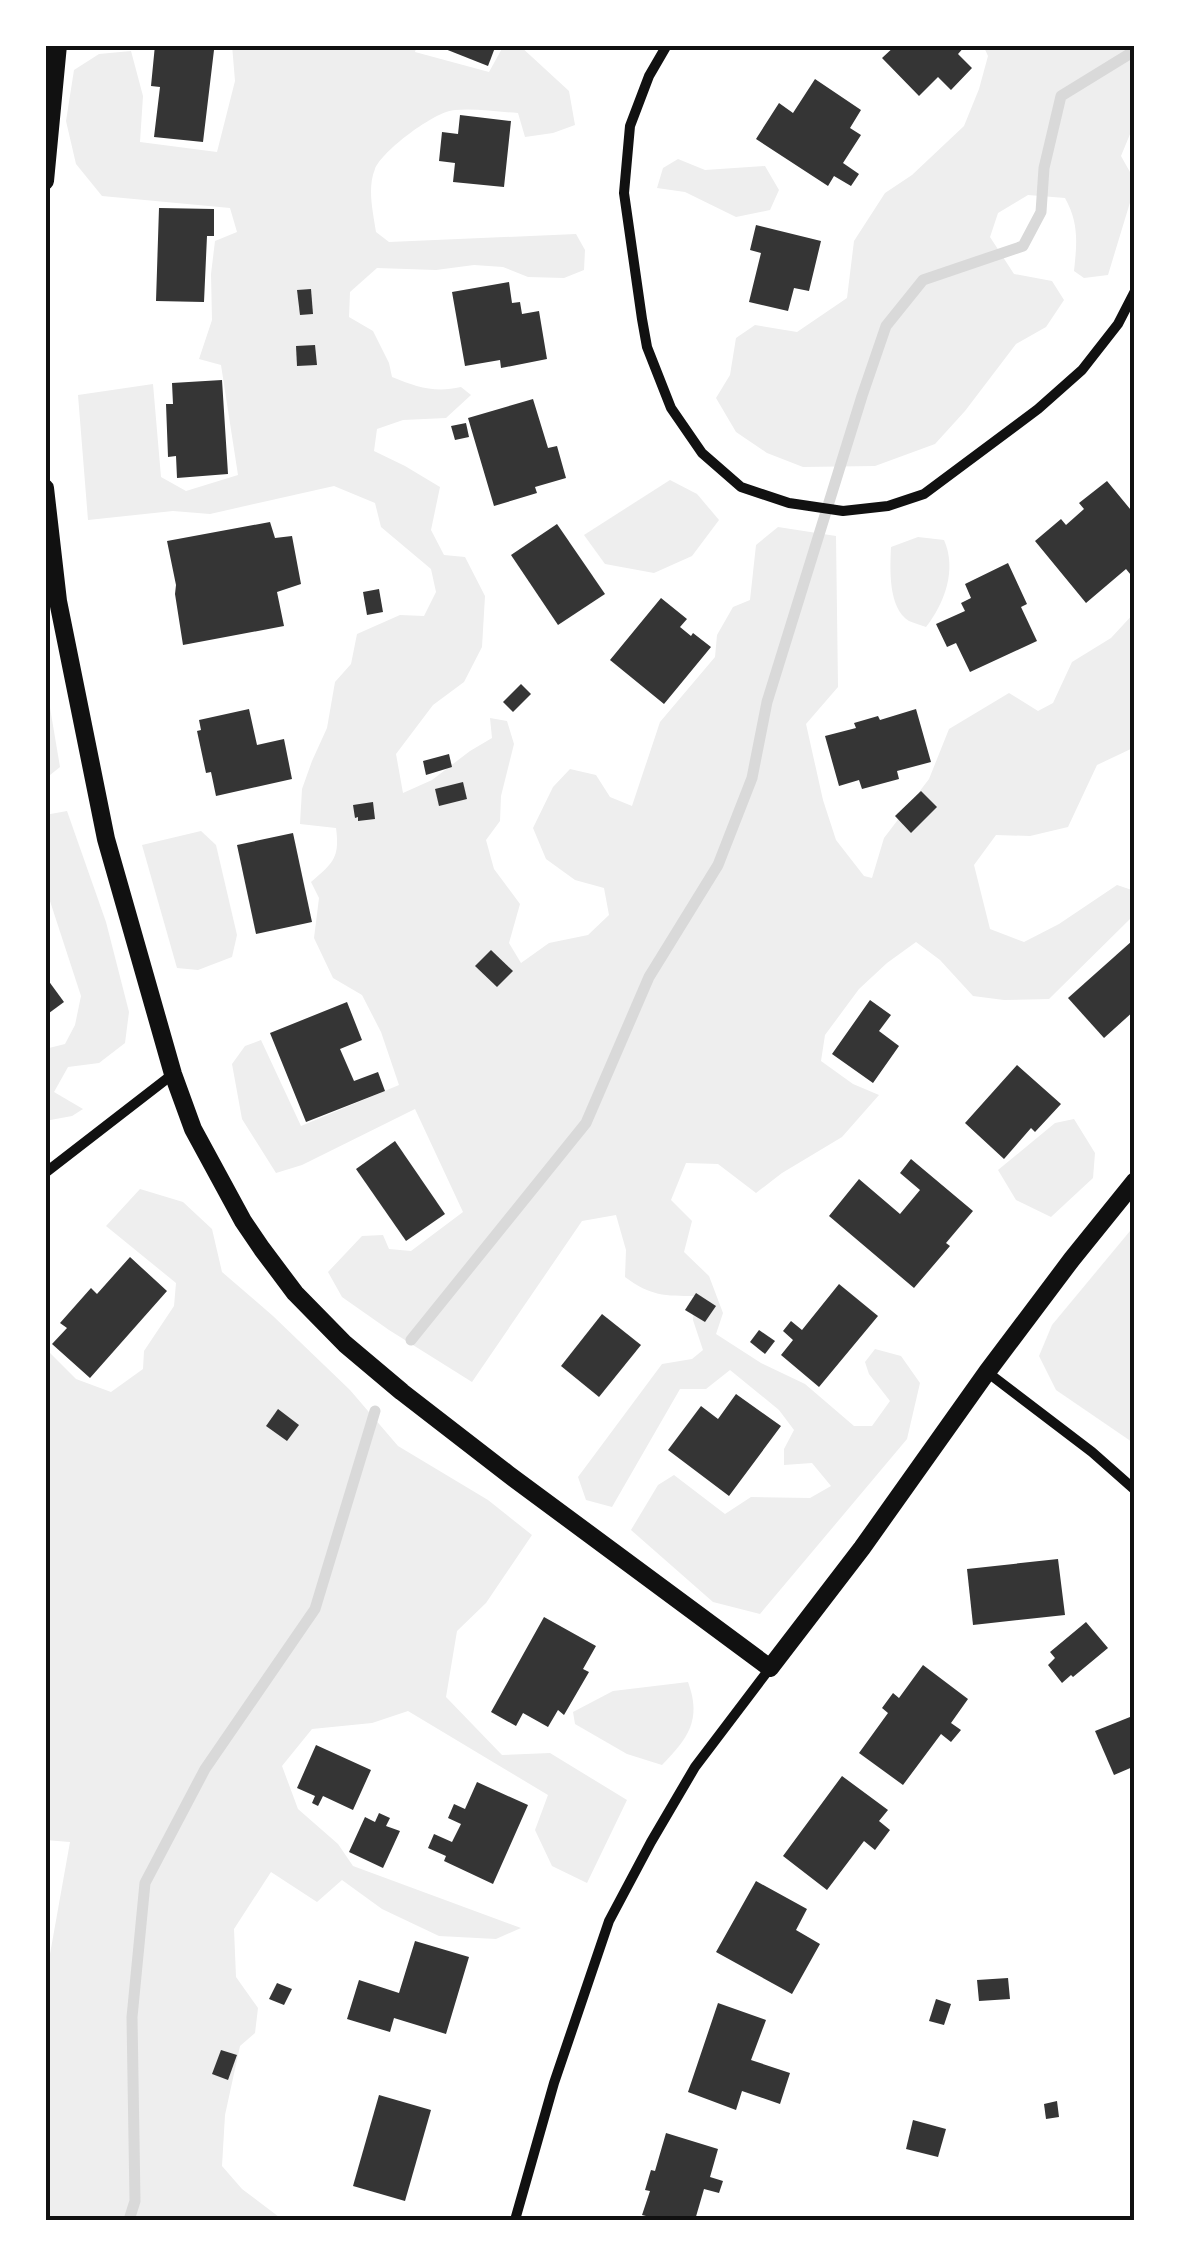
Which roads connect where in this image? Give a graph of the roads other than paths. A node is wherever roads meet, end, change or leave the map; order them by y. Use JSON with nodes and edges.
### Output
{"nodes":[{"id":1,"x":58,"y":45,"type":"edge"},
{"id":2,"x":667,"y":45,"type":"edge"},
{"id":3,"x":45,"y":182,"type":"edge"},
{"id":4,"x":1135,"y":291,"type":"edge"},
{"id":5,"x":45,"y":488,"type":"edge"},
{"id":6,"x":173,"y":1074,"type":"junction"},
{"id":7,"x":45,"y":1173,"type":"edge"},
{"id":8,"x":1135,"y":1181,"type":"edge"},
{"id":9,"x":986,"y":1372,"type":"junction"},
{"id":10,"x":1135,"y":1490,"type":"edge"},
{"id":11,"x":770,"y":1668,"type":"junction"},
{"id":12,"x":515,"y":2220,"type":"edge"}],
"edges":[{"from":1,"to":3,"type":"street"},
{"from":2,"to":4,"type":"street"},
{"from":5,"to":6,"type":"street"},
{"from":6,"to":7,"type":"street"},
{"from":6,"to":11,"type":"street"},
{"from":8,"to":9,"type":"street"},
{"from":9,"to":10,"type":"street"},
{"from":9,"to":11,"type":"street"},
{"from":11,"to":12,"type":"street"}]}
